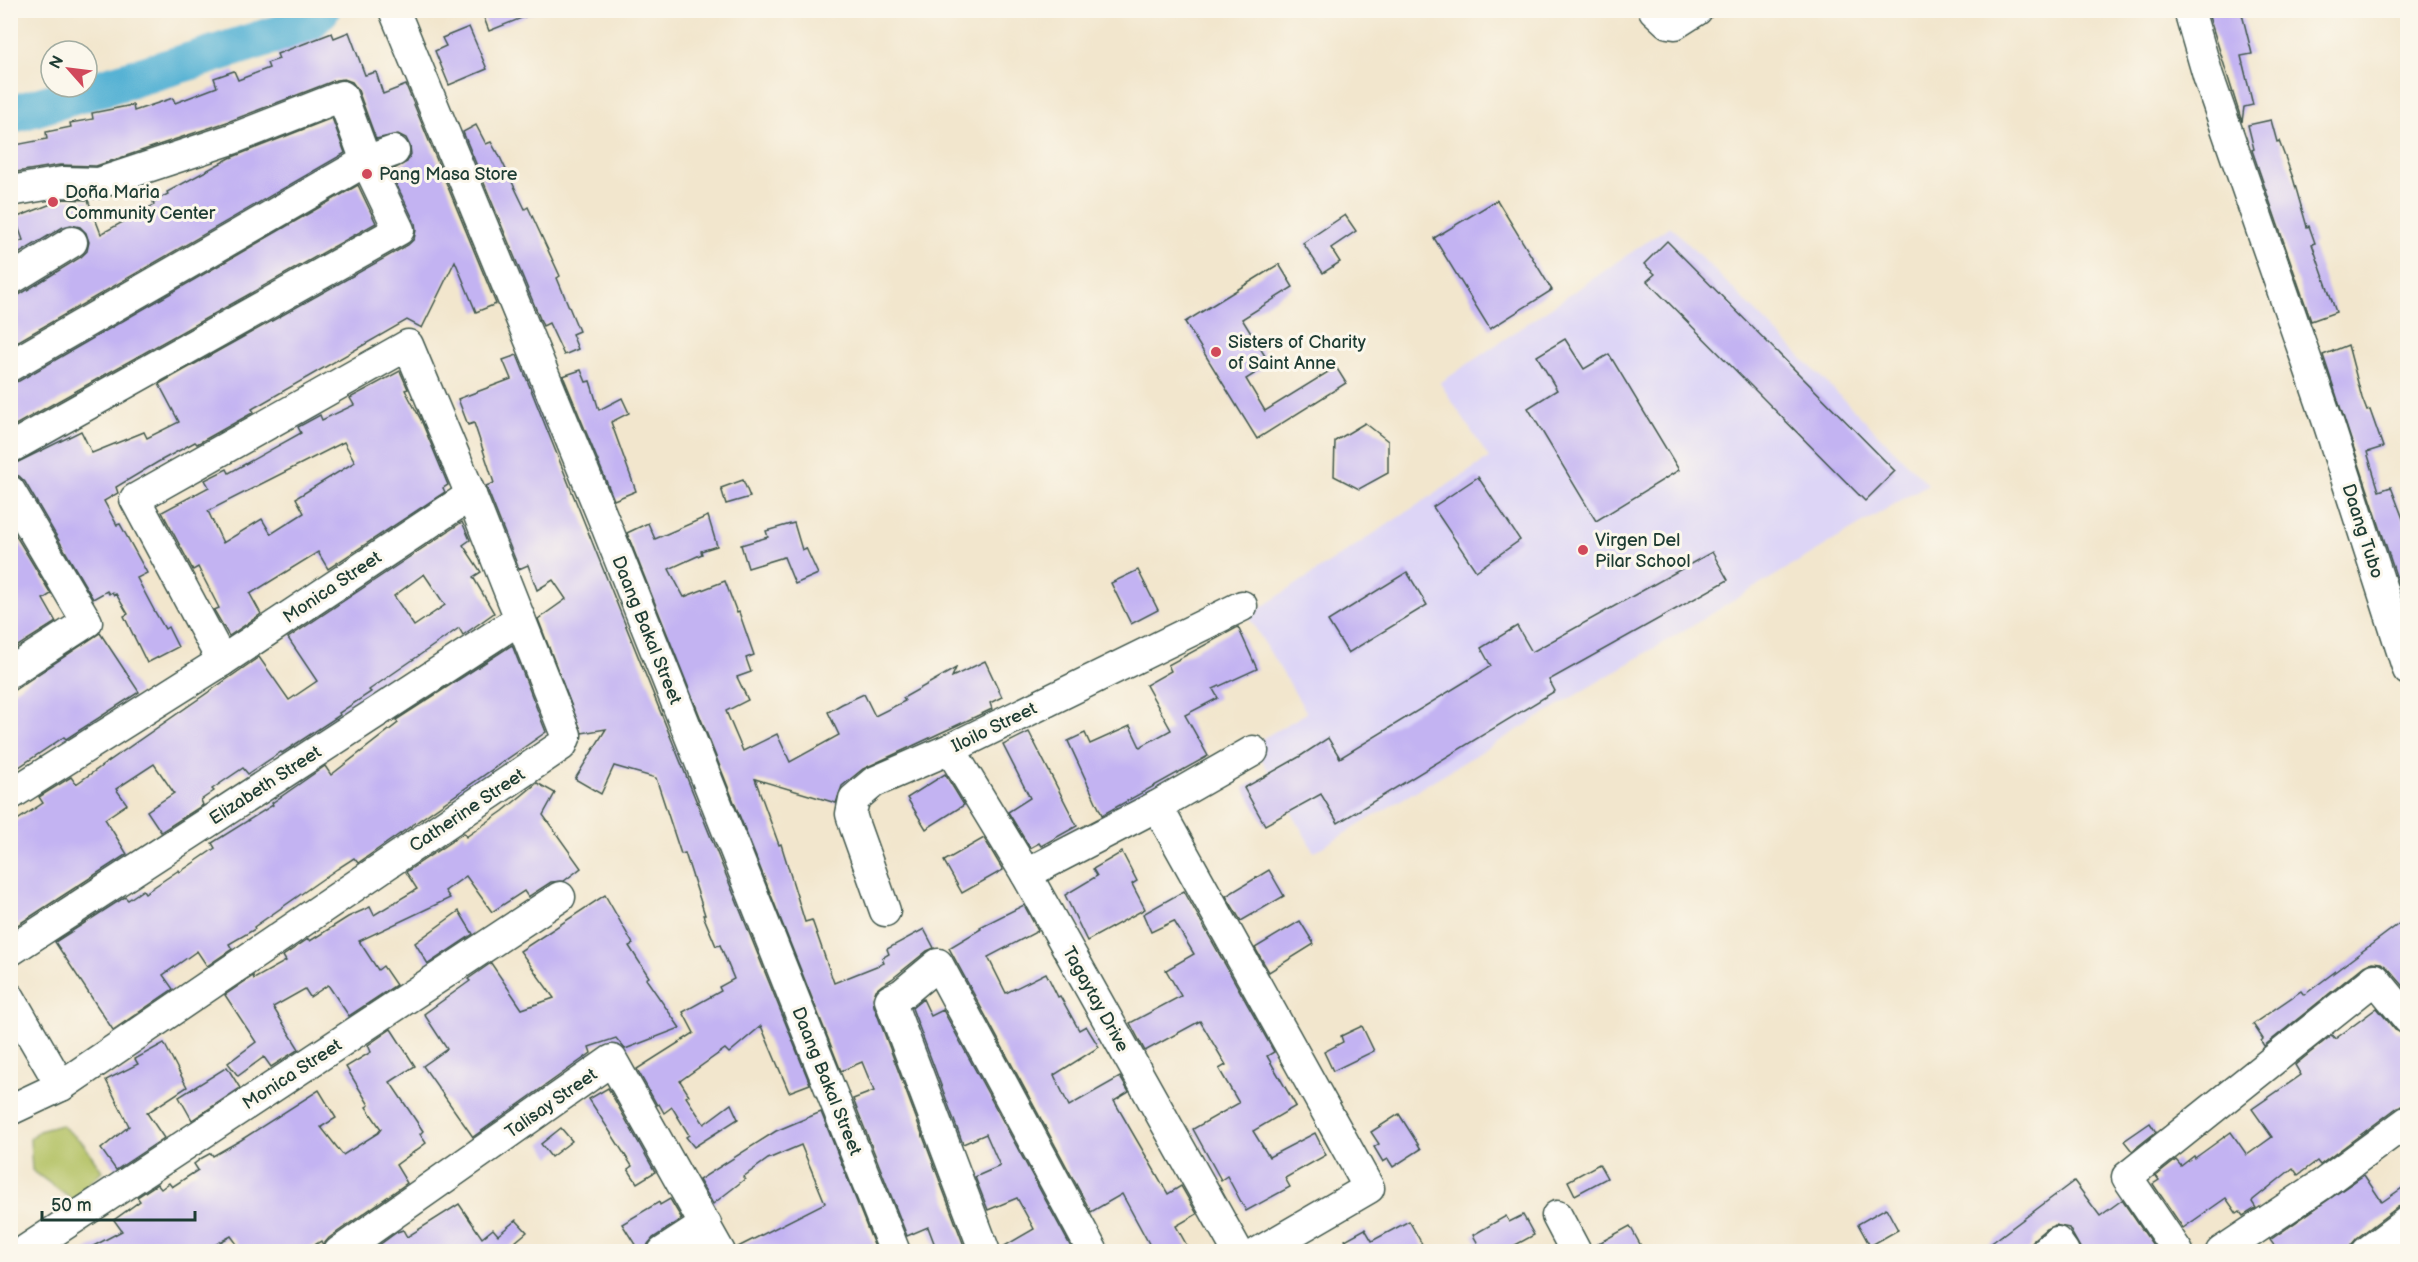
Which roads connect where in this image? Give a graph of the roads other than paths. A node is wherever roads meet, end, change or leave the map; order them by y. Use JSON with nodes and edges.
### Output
{"nodes":[{"id":1,"x":1654,"y":10,"type":"edge"},
{"id":2,"x":1697,"y":10,"type":"edge"},
{"id":3,"x":2188,"y":10,"type":"edge"},
{"id":4,"x":397,"y":19,"type":"edge"},
{"id":5,"x":380,"y":156,"type":"junction"},
{"id":6,"x":10,"y":191,"type":"edge"},
{"id":7,"x":72,"y":242,"type":"dead end"},
{"id":8,"x":10,"y":280,"type":"edge"},
{"id":9,"x":10,"y":366,"type":"edge"},
{"id":10,"x":10,"y":448,"type":"edge"},
{"id":11,"x":10,"y":490,"type":"edge"},
{"id":12,"x":471,"y":495,"type":"junction"},
{"id":13,"x":1242,"y":606,"type":"dead end"},
{"id":14,"x":520,"y":619,"type":"junction"},
{"id":15,"x":222,"y":661,"type":"junction"},
{"id":16,"x":2408,"y":670,"type":"edge"},
{"id":17,"x":10,"y":672,"type":"edge"},
{"id":18,"x":950,"y":748,"type":"junction"},
{"id":19,"x":1253,"y":751,"type":"dead end"},
{"id":20,"x":10,"y":795,"type":"edge"},
{"id":21,"x":1157,"y":806,"type":"junction"},
{"id":22,"x":1026,"y":874,"type":"junction"},
{"id":23,"x":560,"y":897,"type":"dead end"},
{"id":24,"x":885,"y":911,"type":"dead end"},
{"id":25,"x":10,"y":951,"type":"edge"},
{"id":26,"x":10,"y":998,"type":"edge"},
{"id":27,"x":2408,"y":1019,"type":"edge"},
{"id":28,"x":61,"y":1086,"type":"junction"},
{"id":29,"x":10,"y":1110,"type":"edge"},
{"id":30,"x":2408,"y":1121,"type":"edge"},
{"id":31,"x":1557,"y":1216,"type":"dead end"},
{"id":32,"x":2408,"y":1221,"type":"edge"},
{"id":33,"x":706,"y":1224,"type":"junction"},
{"id":34,"x":23,"y":1251,"type":"edge"},
{"id":35,"x":339,"y":1251,"type":"edge"},
{"id":36,"x":663,"y":1251,"type":"edge"},
{"id":37,"x":720,"y":1251,"type":"edge"},
{"id":38,"x":895,"y":1251,"type":"edge"},
{"id":39,"x":985,"y":1251,"type":"edge"},
{"id":40,"x":1093,"y":1251,"type":"edge"},
{"id":41,"x":1238,"y":1251,"type":"edge"},
{"id":42,"x":1259,"y":1251,"type":"edge"},
{"id":43,"x":1576,"y":1251,"type":"edge"},
{"id":44,"x":2045,"y":1251,"type":"edge"},
{"id":45,"x":2064,"y":1251,"type":"edge"},
{"id":46,"x":2178,"y":1251,"type":"edge"},
{"id":47,"x":2221,"y":1251,"type":"edge"},
{"id":48,"x":2367,"y":1251,"type":"edge"}],
"edges":[{"from":1,"to":2,"type":"street"},
{"from":3,"to":16,"type":"street","name":"Daang Tubo"},
{"from":4,"to":38,"type":"street","name":"Daang Bakal Street"},
{"from":5,"to":6,"type":"street"},
{"from":5,"to":9,"type":"street"},
{"from":5,"to":10,"type":"street"},
{"from":7,"to":8,"type":"street"},
{"from":11,"to":17,"type":"street"},
{"from":12,"to":14,"type":"street","name":"Catherine Street"},
{"from":12,"to":15,"type":"street","name":"Monica Street"},
{"from":12,"to":15,"type":"street","name":"Catherine Street"},
{"from":13,"to":18,"type":"street","name":"Iloilo Street"},
{"from":14,"to":25,"type":"street","name":"Elizabeth Street"},
{"from":14,"to":28,"type":"street","name":"Catherine Street"},
{"from":15,"to":20,"type":"street","name":"Monica Street"},
{"from":18,"to":22,"type":"street","name":"Tagaytay Drive"},
{"from":18,"to":24,"type":"street","name":"Iloilo Street"},
{"from":19,"to":21,"type":"street"},
{"from":21,"to":22,"type":"street"},
{"from":21,"to":42,"type":"street"},
{"from":22,"to":41,"type":"street","name":"Tagaytay Drive"},
{"from":23,"to":34,"type":"street","name":"Monica Street"},
{"from":26,"to":28,"type":"street"},
{"from":27,"to":46,"type":"street"},
{"from":28,"to":29,"type":"street","name":"Catherine Street"},
{"from":30,"to":47,"type":"street"},
{"from":31,"to":43,"type":"street"},
{"from":32,"to":48,"type":"street"},
{"from":33,"to":35,"type":"street","name":"Talisay Street"},
{"from":33,"to":36,"type":"street"},
{"from":33,"to":37,"type":"street","name":"Talisay Street"},
{"from":39,"to":40,"type":"street"},
{"from":44,"to":45,"type":"street"}]}
